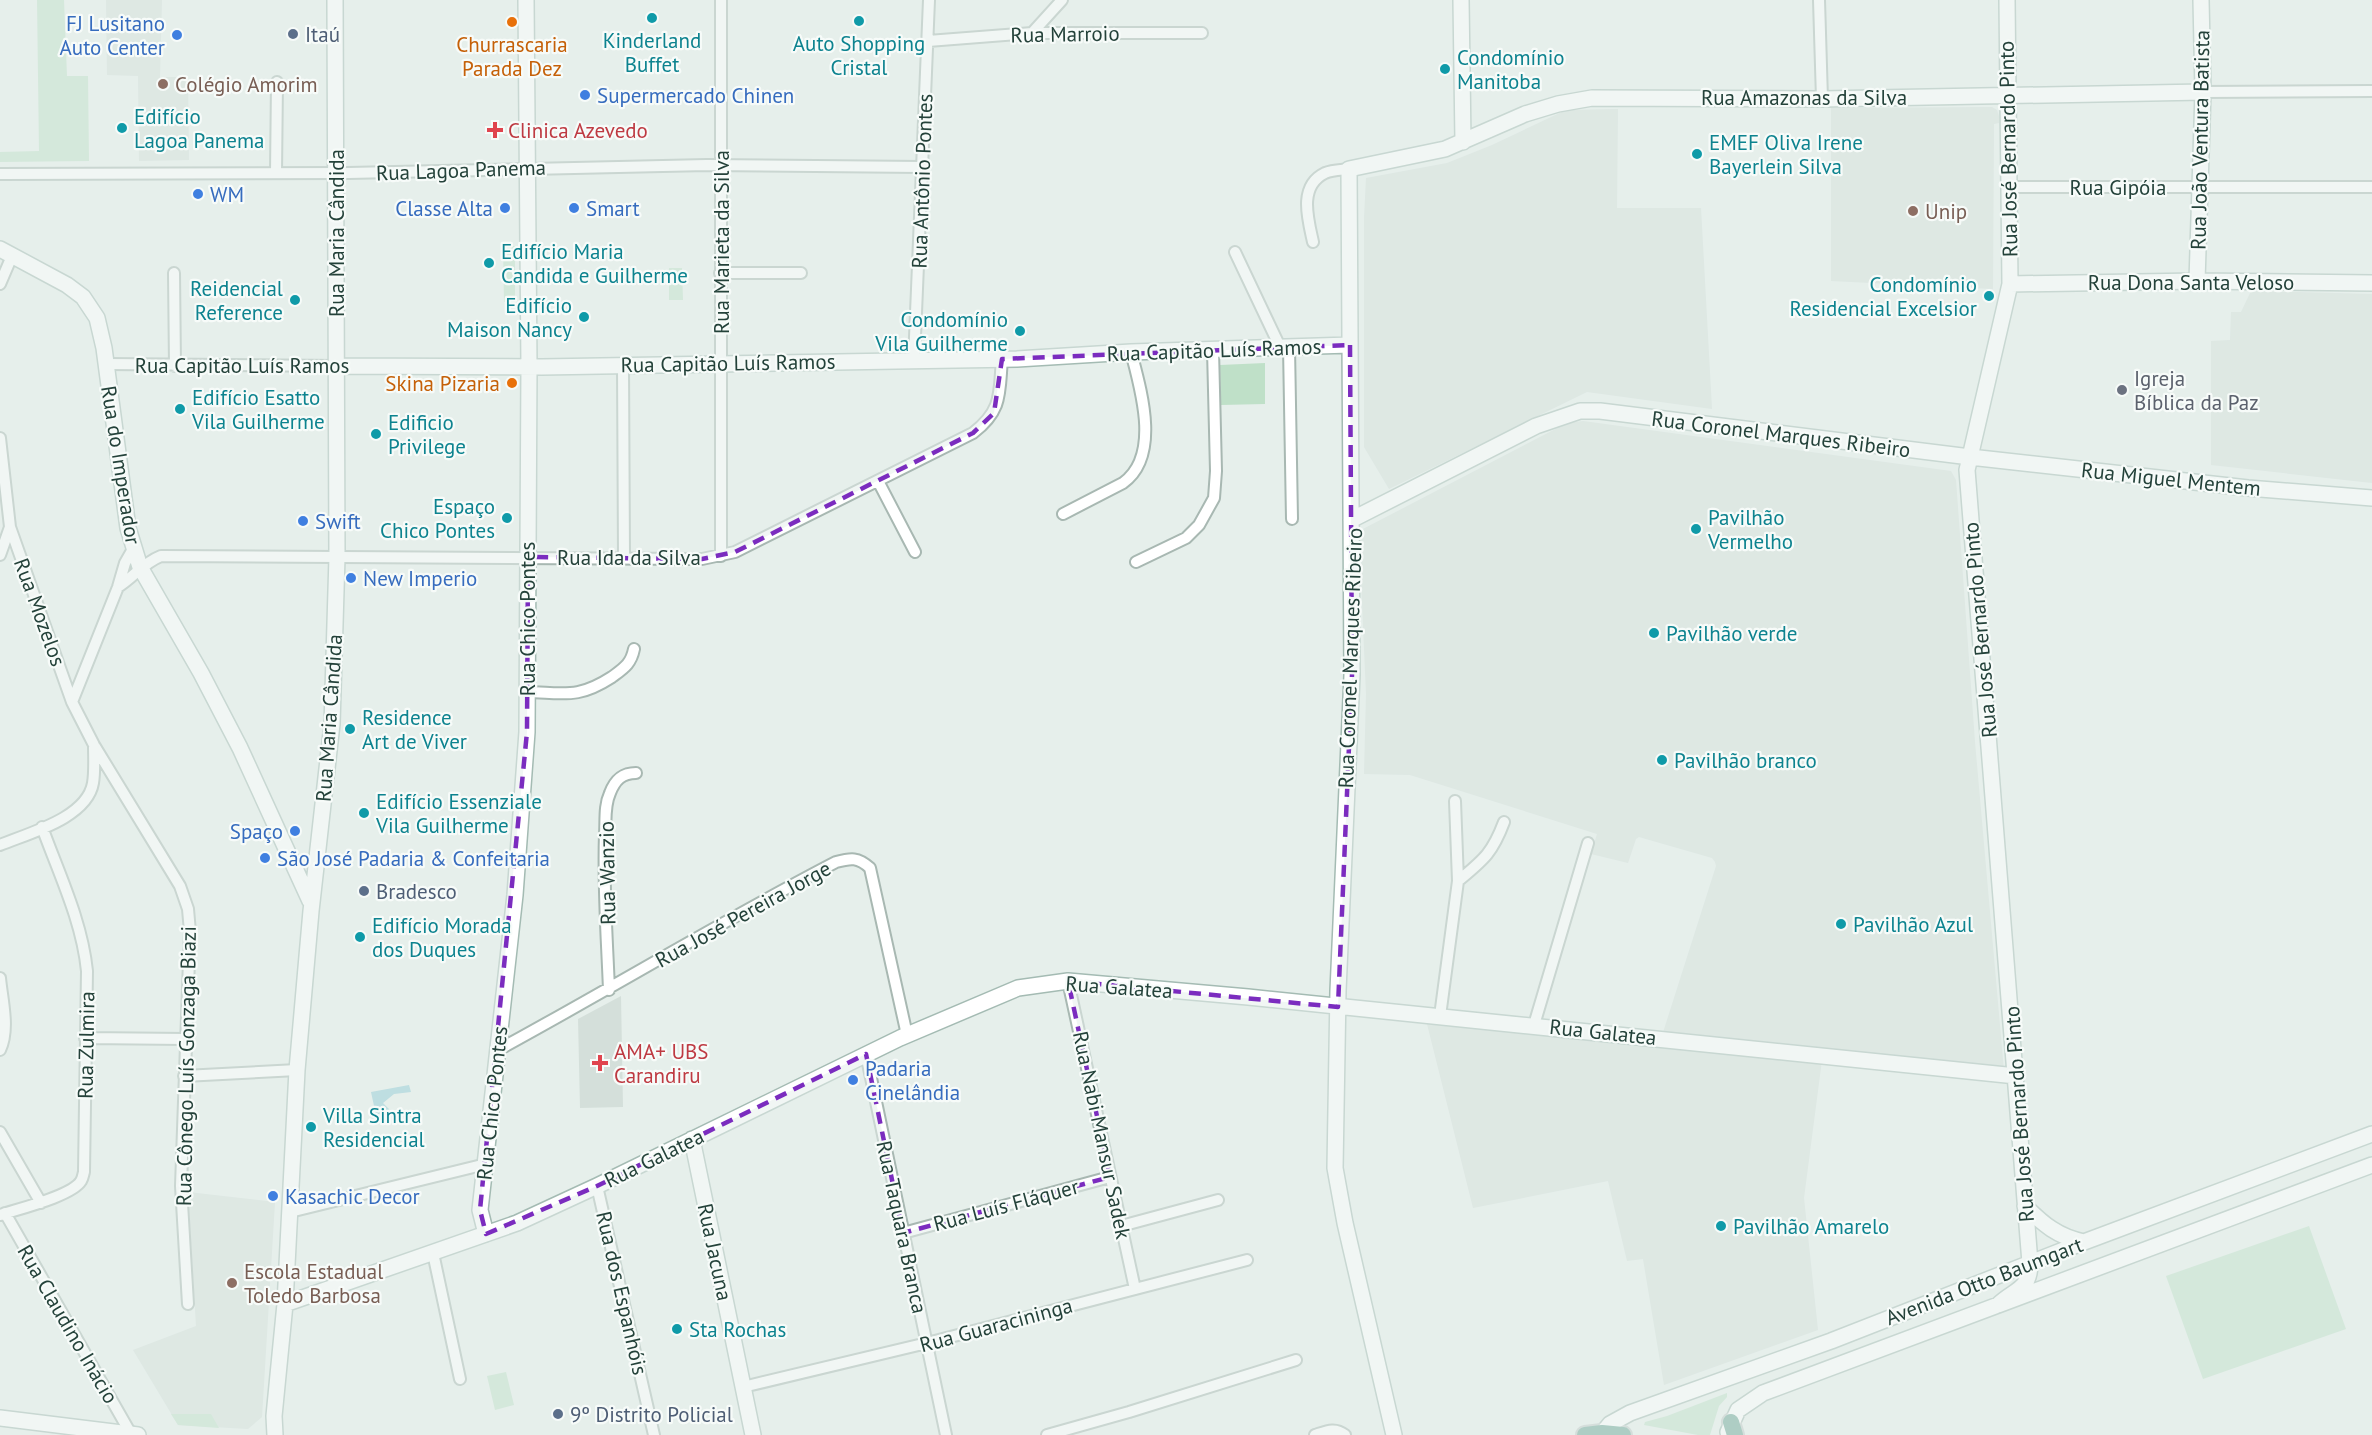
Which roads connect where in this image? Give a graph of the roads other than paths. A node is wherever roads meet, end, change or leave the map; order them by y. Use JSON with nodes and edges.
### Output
{"nodes":[{"id":1,"x":334,"y":0,"type":"edge"},
{"id":2,"x":526,"y":0,"type":"edge"},
{"id":3,"x":720,"y":0,"type":"edge"},
{"id":4,"x":929,"y":0,"type":"edge"},
{"id":5,"x":1062,"y":0,"type":"edge"},
{"id":6,"x":1461,"y":0,"type":"edge"},
{"id":7,"x":1819,"y":0,"type":"edge"},
{"id":8,"x":2007,"y":0,"type":"edge"},
{"id":9,"x":2201,"y":0,"type":"edge"},
{"id":10,"x":1032,"y":33,"type":"junction"},
{"id":11,"x":1202,"y":33,"type":"dead end"},
{"id":12,"x":928,"y":41,"type":"junction"},
{"id":13,"x":277,"y":82,"type":"dead end"},
{"id":14,"x":2372,"y":91,"type":"edge"},
{"id":15,"x":2203,"y":92,"type":"junction"},
{"id":16,"x":2008,"y":95,"type":"junction"},
{"id":17,"x":1822,"y":99,"type":"junction"},
{"id":18,"x":1463,"y":142,"type":"junction"},
{"id":19,"x":721,"y":165,"type":"junction"},
{"id":20,"x":922,"y":167,"type":"junction"},
{"id":21,"x":528,"y":169,"type":"junction"},
{"id":22,"x":1349,"y":169,"type":"junction"},
{"id":23,"x":276,"y":173,"type":"junction"},
{"id":24,"x":336,"y":173,"type":"junction"},
{"id":25,"x":0,"y":174,"type":"edge"},
{"id":26,"x":2008,"y":187,"type":"junction"},
{"id":27,"x":2200,"y":187,"type":"junction"},
{"id":28,"x":2372,"y":187,"type":"edge"},
{"id":29,"x":1313,"y":242,"type":"dead end"},
{"id":30,"x":6,"y":252,"type":"edge"},
{"id":31,"x":1235,"y":252,"type":"dead end"},
{"id":32,"x":174,"y":273,"type":"dead end"},
{"id":33,"x":720,"y":273,"type":"junction"},
{"id":34,"x":801,"y":273,"type":"dead end"},
{"id":35,"x":2197,"y":281,"type":"junction"},
{"id":36,"x":2372,"y":283,"type":"edge"},
{"id":37,"x":0,"y":284,"type":"edge"},
{"id":38,"x":2010,"y":284,"type":"junction"},
{"id":39,"x":1350,"y":345,"type":"junction"},
{"id":40,"x":1285,"y":347,"type":"junction"},
{"id":41,"x":1213,"y":350,"type":"junction"},
{"id":42,"x":1131,"y":352,"type":"junction"},
{"id":43,"x":1002,"y":359,"type":"junction"},
{"id":44,"x":914,"y":361,"type":"junction"},
{"id":45,"x":721,"y":363,"type":"junction"},
{"id":46,"x":106,"y":364,"type":"junction"},
{"id":47,"x":624,"y":365,"type":"junction"},
{"id":48,"x":175,"y":366,"type":"junction"},
{"id":49,"x":337,"y":366,"type":"junction"},
{"id":50,"x":529,"y":367,"type":"junction"},
{"id":51,"x":0,"y":438,"type":"edge"},
{"id":52,"x":1970,"y":457,"type":"junction"},
{"id":53,"x":879,"y":481,"type":"junction"},
{"id":54,"x":2372,"y":498,"type":"edge"},
{"id":55,"x":1063,"y":514,"type":"dead end"},
{"id":56,"x":1292,"y":519,"type":"dead end"},
{"id":57,"x":1351,"y":520,"type":"junction"},
{"id":58,"x":10,"y":526,"type":"junction"},
{"id":59,"x":133,"y":549,"type":"junction"},
{"id":60,"x":915,"y":552,"type":"dead end"},
{"id":61,"x":0,"y":555,"type":"edge"},
{"id":62,"x":721,"y":556,"type":"junction"},
{"id":63,"x":338,"y":557,"type":"junction"},
{"id":64,"x":528,"y":557,"type":"junction"},
{"id":65,"x":624,"y":557,"type":"junction"},
{"id":66,"x":1136,"y":562,"type":"dead end"},
{"id":67,"x":140,"y":567,"type":"junction"},
{"id":68,"x":118,"y":587,"type":"junction"},
{"id":69,"x":634,"y":649,"type":"dead end"},
{"id":70,"x":527,"y":692,"type":"junction"},
{"id":71,"x":72,"y":702,"type":"junction"},
{"id":72,"x":94,"y":745,"type":"junction"},
{"id":73,"x":636,"y":773,"type":"dead end"},
{"id":74,"x":1455,"y":801,"type":"dead end"},
{"id":75,"x":1504,"y":822,"type":"dead end"},
{"id":76,"x":42,"y":827,"type":"junction"},
{"id":77,"x":284,"y":841,"type":"junction"},
{"id":78,"x":1588,"y":843,"type":"dead end"},
{"id":79,"x":0,"y":845,"type":"edge"},
{"id":80,"x":316,"y":853,"type":"junction"},
{"id":81,"x":1458,"y":881,"type":"junction"},
{"id":82,"x":312,"y":903,"type":"junction"},
{"id":83,"x":0,"y":978,"type":"edge"},
{"id":84,"x":1068,"y":981,"type":"junction"},
{"id":85,"x":609,"y":990,"type":"junction"},
{"id":86,"x":1338,"y":1007,"type":"junction"},
{"id":87,"x":1440,"y":1016,"type":"junction"},
{"id":88,"x":1534,"y":1025,"type":"junction"},
{"id":89,"x":907,"y":1035,"type":"junction"},
{"id":90,"x":85,"y":1038,"type":"junction"},
{"id":91,"x":186,"y":1039,"type":"junction"},
{"id":92,"x":0,"y":1050,"type":"edge"},
{"id":93,"x":498,"y":1050,"type":"junction"},
{"id":94,"x":866,"y":1054,"type":"junction"},
{"id":95,"x":297,"y":1070,"type":"junction"},
{"id":96,"x":184,"y":1076,"type":"junction"},
{"id":97,"x":2016,"y":1076,"type":"junction"},
{"id":98,"x":0,"y":1132,"type":"edge"},
{"id":99,"x":2372,"y":1134,"type":"edge"},
{"id":100,"x":692,"y":1139,"type":"junction"},
{"id":101,"x":486,"y":1164,"type":"junction"},
{"id":102,"x":2372,"y":1165,"type":"edge"},
{"id":103,"x":1110,"y":1176,"type":"junction"},
{"id":104,"x":597,"y":1186,"type":"junction"},
{"id":105,"x":1218,"y":1200,"type":"dead end"},
{"id":106,"x":41,"y":1203,"type":"junction"},
{"id":107,"x":2025,"y":1206,"type":"junction"},
{"id":108,"x":290,"y":1212,"type":"junction"},
{"id":109,"x":2165,"y":1213,"type":"junction"},
{"id":110,"x":2,"y":1214,"type":"edge"},
{"id":111,"x":1121,"y":1226,"type":"junction"},
{"id":112,"x":903,"y":1233,"type":"junction"},
{"id":113,"x":486,"y":1234,"type":"junction"},
{"id":114,"x":2175,"y":1239,"type":"junction"},
{"id":115,"x":2084,"y":1242,"type":"junction"},
{"id":116,"x":433,"y":1253,"type":"junction"},
{"id":117,"x":1247,"y":1260,"type":"dead end"},
{"id":118,"x":2030,"y":1263,"type":"junction"},
{"id":119,"x":1135,"y":1289,"type":"junction"},
{"id":120,"x":188,"y":1304,"type":"dead end"},
{"id":121,"x":285,"y":1304,"type":"junction"},
{"id":122,"x":1998,"y":1305,"type":"junction"},
{"id":123,"x":927,"y":1343,"type":"junction"},
{"id":124,"x":1296,"y":1360,"type":"dead end"},
{"id":125,"x":460,"y":1379,"type":"dead end"},
{"id":126,"x":743,"y":1387,"type":"junction"},
{"id":127,"x":274,"y":1416,"type":"junction"},
{"id":128,"x":0,"y":1418,"type":"edge"},
{"id":129,"x":1731,"y":1431,"type":"edge"},
{"id":130,"x":749,"y":1434,"type":"edge"},
{"id":131,"x":1602,"y":1434,"type":"edge"},
{"id":132,"x":135,"y":1435,"type":"edge"},
{"id":133,"x":263,"y":1435,"type":"edge"},
{"id":134,"x":275,"y":1435,"type":"edge"},
{"id":135,"x":654,"y":1435,"type":"edge"},
{"id":136,"x":946,"y":1435,"type":"edge"},
{"id":137,"x":1047,"y":1435,"type":"edge"},
{"id":138,"x":1315,"y":1435,"type":"edge"},
{"id":139,"x":1345,"y":1435,"type":"edge"},
{"id":140,"x":1394,"y":1435,"type":"edge"},
{"id":141,"x":1585,"y":1435,"type":"edge"},
{"id":142,"x":1623,"y":1435,"type":"edge"}],
"edges":[{"from":1,"to":24,"type":"street","name":"Rua Maria Cândida"},
{"from":2,"to":21,"type":"street","name":"Rua Chico Pontes"},
{"from":3,"to":19,"type":"street","name":"Rua Marieta da Silva"},
{"from":4,"to":12,"type":"street","name":"Rua Antônio Pontes"},
{"from":5,"to":10,"type":"street"},
{"from":6,"to":18,"type":"street"},
{"from":7,"to":17,"type":"street"},
{"from":8,"to":16,"type":"street","name":"Rua José Bernardo Pinto"},
{"from":9,"to":15,"type":"street","name":"Rua João Ventura Batista"},
{"from":10,"to":11,"type":"street","name":"Rua Marroio"},
{"from":10,"to":12,"type":"street","name":"Rua Marroio"},
{"from":12,"to":20,"type":"street","name":"Rua Antônio Pontes"},
{"from":13,"to":23,"type":"street"},
{"from":14,"to":15,"type":"street","name":"Rua Amazonas da Silva"},
{"from":15,"to":16,"type":"street","name":"Rua Amazonas da Silva"},
{"from":15,"to":27,"type":"street","name":"Rua João Ventura Batista"},
{"from":16,"to":17,"type":"street","name":"Rua Amazonas da Silva"},
{"from":16,"to":26,"type":"street","name":"Rua José Bernardo Pinto"},
{"from":17,"to":18,"type":"street","name":"Rua Amazonas da Silva"},
{"from":18,"to":22,"type":"street","name":"Rua Amazonas da Silva"},
{"from":19,"to":20,"type":"street","name":"Rua Lagoa Panema"},
{"from":19,"to":21,"type":"street","name":"Rua Lagoa Panema"},
{"from":19,"to":33,"type":"street","name":"Rua Marieta da Silva"},
{"from":20,"to":44,"type":"street","name":"Rua Antônio Pontes"},
{"from":21,"to":24,"type":"street","name":"Rua Lagoa Panema"},
{"from":21,"to":50,"type":"street","name":"Rua Chico Pontes"},
{"from":22,"to":29,"type":"street","name":"Rua Amazonas da Silva"},
{"from":22,"to":39,"type":"street"},
{"from":23,"to":24,"type":"street","name":"Rua Lagoa Panema"},
{"from":23,"to":25,"type":"street","name":"Rua Lagoa Panema"},
{"from":24,"to":49,"type":"street","name":"Rua Maria Cândida"},
{"from":26,"to":27,"type":"street","name":"Rua Gipóia"},
{"from":26,"to":38,"type":"street","name":"Rua José Bernardo Pinto"},
{"from":27,"to":28,"type":"street","name":"Rua Gipóia"},
{"from":27,"to":35,"type":"street","name":"Rua João Ventura Batista"},
{"from":30,"to":37,"type":"street"},
{"from":30,"to":46,"type":"street","name":"Rua do Imperador"},
{"from":31,"to":40,"type":"street"},
{"from":32,"to":48,"type":"street"},
{"from":33,"to":34,"type":"street"},
{"from":33,"to":45,"type":"street","name":"Rua Marieta da Silva"},
{"from":35,"to":36,"type":"street","name":"Rua Dona Santa Veloso"},
{"from":35,"to":38,"type":"street","name":"Rua Dona Santa Veloso"},
{"from":38,"to":52,"type":"street","name":"Rua José Bernardo Pinto"},
{"from":39,"to":40,"type":"street","name":"Rua Capitão Luís Ramos"},
{"from":39,"to":57,"type":"street"},
{"from":40,"to":41,"type":"street","name":"Rua Capitão Luís Ramos"},
{"from":40,"to":56,"type":"street"},
{"from":41,"to":42,"type":"street","name":"Rua Capitão Luís Ramos"},
{"from":41,"to":66,"type":"street"},
{"from":42,"to":43,"type":"street","name":"Rua Capitão Luís Ramos"},
{"from":42,"to":55,"type":"street"},
{"from":43,"to":44,"type":"street","name":"Rua Capitão Luís Ramos"},
{"from":43,"to":53,"type":"street","name":"Rua Ida da Silva"},
{"from":44,"to":45,"type":"street","name":"Rua Capitão Luís Ramos"},
{"from":45,"to":47,"type":"street","name":"Rua Capitão Luís Ramos"},
{"from":45,"to":62,"type":"street","name":"Rua Marieta da Silva"},
{"from":46,"to":48,"type":"street","name":"Rua Capitão Luís Ramos"},
{"from":46,"to":59,"type":"street","name":"Rua do Imperador"},
{"from":47,"to":50,"type":"street","name":"Rua Capitão Luís Ramos"},
{"from":47,"to":65,"type":"street"},
{"from":48,"to":49,"type":"street","name":"Rua Capitão Luís Ramos"},
{"from":49,"to":50,"type":"street","name":"Rua Capitão Luís Ramos"},
{"from":49,"to":63,"type":"street","name":"Rua Maria Cândida"},
{"from":50,"to":64,"type":"street","name":"Rua Chico Pontes"},
{"from":51,"to":58,"type":"street","name":"Rua Mozelos"},
{"from":52,"to":54,"type":"street","name":"Rua Miguel Mentem"},
{"from":52,"to":57,"type":"street","name":"Rua Coronel Marques Ribeiro"},
{"from":52,"to":97,"type":"street","name":"Rua José Bernardo Pinto"},
{"from":53,"to":60,"type":"street"},
{"from":53,"to":62,"type":"street","name":"Rua Ida da Silva"},
{"from":57,"to":86,"type":"street","name":"Rua Coronel Marques Ribeiro"},
{"from":58,"to":61,"type":"street"},
{"from":58,"to":71,"type":"street","name":"Rua Mozelos"},
{"from":59,"to":67,"type":"street","name":"Rua do Imperador"},
{"from":59,"to":68,"type":"street"},
{"from":62,"to":65,"type":"street","name":"Rua Ida da Silva"},
{"from":63,"to":64,"type":"street","name":"Rua Ida da Silva"},
{"from":63,"to":67,"type":"street","name":"Rua Ida da Silva"},
{"from":63,"to":80,"type":"street","name":"Rua Maria Cândida"},
{"from":64,"to":65,"type":"street","name":"Rua Ida da Silva"},
{"from":64,"to":70,"type":"street","name":"Rua Chico Pontes"},
{"from":67,"to":68,"type":"street"},
{"from":67,"to":77,"type":"street","name":"Rua do Imperador"},
{"from":68,"to":71,"type":"street"},
{"from":69,"to":70,"type":"street"},
{"from":70,"to":93,"type":"street","name":"Rua Chico Pontes"},
{"from":71,"to":72,"type":"street","name":"Rua Mozelos"},
{"from":72,"to":76,"type":"street"},
{"from":72,"to":91,"type":"street","name":"Rua Cônego Luís Gonzaga Biazi"},
{"from":73,"to":85,"type":"street","name":"Rua Wanzio"},
{"from":74,"to":81,"type":"street"},
{"from":75,"to":81,"type":"street"},
{"from":76,"to":79,"type":"street"},
{"from":76,"to":90,"type":"street","name":"Rua Zulmira"},
{"from":77,"to":80,"type":"street"},
{"from":77,"to":82,"type":"street","name":"Rua do Imperador"},
{"from":78,"to":88,"type":"street"},
{"from":80,"to":82,"type":"street","name":"Rua Maria Cândida"},
{"from":81,"to":87,"type":"street"},
{"from":82,"to":95,"type":"street","name":"Rua Maria Cândida"},
{"from":83,"to":92,"type":"street"},
{"from":84,"to":86,"type":"street","name":"Rua Galatea"},
{"from":84,"to":89,"type":"street","name":"Rua Galatea"},
{"from":84,"to":103,"type":"street","name":"Rua Nabi Mansur Sadek"},
{"from":85,"to":89,"type":"street","name":"Rua José Pereira Jorge"},
{"from":85,"to":93,"type":"street","name":"Rua José Pereira Jorge"},
{"from":86,"to":87,"type":"street","name":"Rua Galatea"},
{"from":86,"to":140,"type":"street","name":"Rua Coronel Marques Ribeiro"},
{"from":87,"to":88,"type":"street","name":"Rua Galatea"},
{"from":88,"to":97,"type":"street","name":"Rua Galatea"},
{"from":89,"to":94,"type":"street","name":"Rua Galatea"},
{"from":90,"to":91,"type":"street"},
{"from":90,"to":106,"type":"street","name":"Rua Zulmira"},
{"from":91,"to":96,"type":"street","name":"Rua Cônego Luís Gonzaga Biazi"},
{"from":93,"to":101,"type":"street","name":"Rua Chico Pontes"},
{"from":94,"to":100,"type":"street","name":"Rua Galatea"},
{"from":94,"to":112,"type":"street","name":"Rua Taquara Branca"},
{"from":95,"to":96,"type":"street"},
{"from":95,"to":108,"type":"street","name":"Rua Maria Cândida"},
{"from":96,"to":120,"type":"street","name":"Rua Cônego Luís Gonzaga Biazi"},
{"from":97,"to":107,"type":"street","name":"Rua José Bernardo Pinto"},
{"from":98,"to":106,"type":"street"},
{"from":99,"to":109,"type":"street","name":"Avenida Otto Baumgart"},
{"from":100,"to":104,"type":"street","name":"Rua Galatea"},
{"from":100,"to":126,"type":"street","name":"Rua Jacuna"},
{"from":101,"to":108,"type":"street"},
{"from":101,"to":113,"type":"street","name":"Rua Chico Pontes"},
{"from":102,"to":114,"type":"street","name":"Avenida Otto Baumgart"},
{"from":103,"to":111,"type":"street","name":"Rua Nabi Mansur Sadek"},
{"from":103,"to":112,"type":"street","name":"Rua Luís Fláquer"},
{"from":104,"to":113,"type":"street","name":"Rua Galatea"},
{"from":104,"to":135,"type":"street","name":"Rua dos Espanhóis"},
{"from":105,"to":111,"type":"street"},
{"from":106,"to":110,"type":"street","name":"Rua Zulmira"},
{"from":107,"to":115,"type":"street"},
{"from":107,"to":118,"type":"street","name":"Rua José Bernardo Pinto"},
{"from":108,"to":121,"type":"street","name":"Rua Maria Cândida"},
{"from":109,"to":114,"type":"street"},
{"from":109,"to":115,"type":"street","name":"Avenida Otto Baumgart"},
{"from":110,"to":132,"type":"street","name":"Rua Claudino Inácio"},
{"from":111,"to":119,"type":"street","name":"Rua Nabi Mansur Sadek"},
{"from":112,"to":123,"type":"street","name":"Rua Taquara Branca"},
{"from":113,"to":116,"type":"street","name":"Rua Galatea"},
{"from":114,"to":122,"type":"street","name":"Avenida Otto Baumgart"},
{"from":115,"to":118,"type":"street","name":"Avenida Otto Baumgart"},
{"from":116,"to":121,"type":"street","name":"Rua Galatea"},
{"from":116,"to":125,"type":"street"},
{"from":117,"to":119,"type":"street","name":"Rua Guaracininga"},
{"from":118,"to":122,"type":"street"},
{"from":118,"to":131,"type":"street","name":"Avenida Otto Baumgart"},
{"from":119,"to":123,"type":"street","name":"Rua Guaracininga"},
{"from":121,"to":127,"type":"street","name":"Rua Maria Cândida"},
{"from":122,"to":129,"type":"street","name":"Avenida Otto Baumgart"},
{"from":123,"to":126,"type":"street","name":"Rua Guaracininga"},
{"from":123,"to":136,"type":"street","name":"Rua Taquara Branca"},
{"from":124,"to":137,"type":"street"},
{"from":126,"to":130,"type":"street","name":"Rua Jacuna"},
{"from":127,"to":133,"type":"street"},
{"from":127,"to":134,"type":"street","name":"Rua Maria Cândida"},
{"from":128,"to":132,"type":"street"},
{"from":131,"to":141,"type":"main road"},
{"from":131,"to":142,"type":"main road"},
{"from":138,"to":139,"type":"street"}]}
